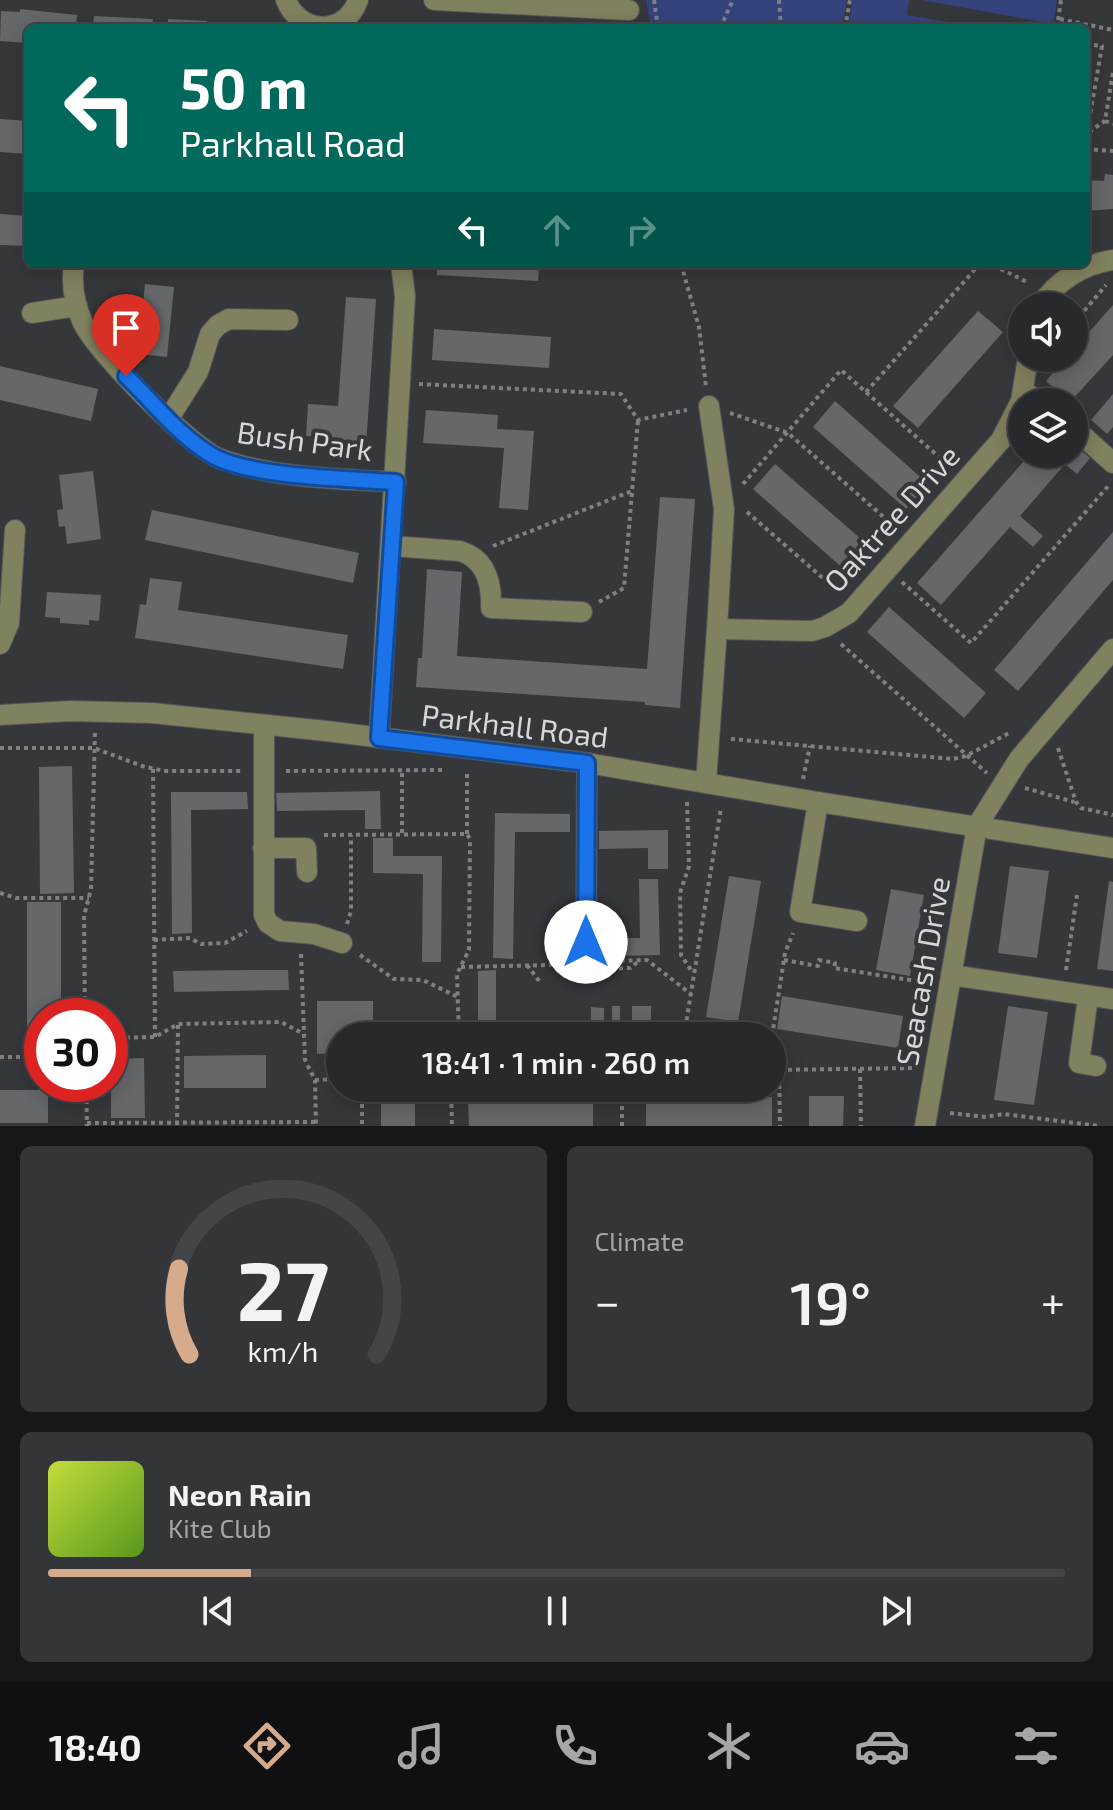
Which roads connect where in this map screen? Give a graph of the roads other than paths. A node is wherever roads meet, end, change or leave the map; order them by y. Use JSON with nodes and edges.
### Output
{"nodes":[{"id":1,"x":286,"y":0,"type":"edge"},
{"id":2,"x":358,"y":0,"type":"edge"},
{"id":3,"x":434,"y":0,"type":"edge"},
{"id":4,"x":521,"y":2,"type":"edge"},
{"id":5,"x":629,"y":10,"type":"dead end"},
{"id":6,"x":597,"y":18,"type":"edge"},
{"id":7,"x":309,"y":24,"type":"edge"},
{"id":8,"x":333,"y":24,"type":"edge"},
{"id":9,"x":1113,"y":260,"type":"edge"},
{"id":10,"x":1090,"y":267,"type":"edge"},
{"id":11,"x":74,"y":268,"type":"edge"},
{"id":12,"x":402,"y":268,"type":"edge"},
{"id":13,"x":1088,"y":268,"type":"edge"},
{"id":14,"x":1054,"y":292,"type":"edge"},
{"id":15,"x":77,"y":306,"type":"junction"},
{"id":16,"x":32,"y":313,"type":"dead end"},
{"id":17,"x":288,"y":320,"type":"dead end"},
{"id":18,"x":709,"y":406,"type":"road end"},
{"id":19,"x":169,"y":418,"type":"junction"},
{"id":20,"x":1008,"y":429,"type":"edge"},
{"id":21,"x":1088,"y":441,"type":"edge"},
{"id":22,"x":1113,"y":463,"type":"edge"},
{"id":23,"x":396,"y":482,"type":"junction"},
{"id":24,"x":15,"y":530,"type":"dead end"},
{"id":25,"x":392,"y":546,"type":"junction"},
{"id":26,"x":582,"y":612,"type":"road end"},
{"id":27,"x":717,"y":629,"type":"junction"},
{"id":28,"x":0,"y":644,"type":"edge"},
{"id":29,"x":1113,"y":649,"type":"edge"},
{"id":30,"x":0,"y":715,"type":"edge"},
{"id":31,"x":264,"y":725,"type":"junction"},
{"id":32,"x":379,"y":738,"type":"junction"},
{"id":33,"x":587,"y":763,"type":"junction"},
{"id":34,"x":706,"y":782,"type":"junction"},
{"id":35,"x":809,"y":801,"type":"junction"},
{"id":36,"x":977,"y":826,"type":"junction"},
{"id":37,"x":263,"y":848,"type":"junction"},
{"id":38,"x":1113,"y":848,"type":"edge"},
{"id":39,"x":307,"y":872,"type":"dead end"},
{"id":40,"x":857,"y":921,"type":"dead end"},
{"id":41,"x":342,"y":943,"type":"road end"},
{"id":42,"x":586,"y":946,"type":"road end"},
{"id":43,"x":950,"y":980,"type":"junction"},
{"id":44,"x":1088,"y":997,"type":"junction"},
{"id":45,"x":1113,"y":999,"type":"edge"},
{"id":46,"x":1096,"y":1066,"type":"dead end"},
{"id":47,"x":927,"y":1118,"type":"edge"}],
"edges":[{"from":1,"to":7,"type":"street"},
{"from":2,"to":8,"type":"street"},
{"from":3,"to":4,"type":"street"},
{"from":4,"to":6,"type":"street"},
{"from":5,"to":6,"type":"street"},
{"from":9,"to":10,"type":"street"},
{"from":11,"to":15,"type":"street","name":"Bush Park"},
{"from":12,"to":23,"type":"street","name":"Bush Park"},
{"from":13,"to":14,"type":"street"},
{"from":15,"to":16,"type":"street"},
{"from":15,"to":19,"type":"street","name":"Bush Park"},
{"from":17,"to":19,"type":"street"},
{"from":18,"to":27,"type":"street"},
{"from":19,"to":23,"type":"street","name":"Bush Park"},
{"from":20,"to":27,"type":"street","name":"Oaktree Drive"},
{"from":21,"to":22,"type":"street"},
{"from":23,"to":25,"type":"street","name":"Bush Park"},
{"from":24,"to":28,"type":"street"},
{"from":25,"to":26,"type":"street"},
{"from":25,"to":32,"type":"street","name":"Bush Park"},
{"from":27,"to":34,"type":"street"},
{"from":29,"to":36,"type":"street"},
{"from":30,"to":31,"type":"street","name":"Parkhall Road"},
{"from":31,"to":32,"type":"street","name":"Parkhall Road"},
{"from":31,"to":37,"type":"street"},
{"from":32,"to":33,"type":"street","name":"Parkhall Road"},
{"from":33,"to":34,"type":"street","name":"Parkhall Road"},
{"from":33,"to":42,"type":"street"},
{"from":34,"to":35,"type":"street","name":"Parkhall Road"},
{"from":35,"to":36,"type":"street","name":"Parkhall Road"},
{"from":35,"to":40,"type":"street"},
{"from":36,"to":38,"type":"street","name":"Parkhall Road"},
{"from":36,"to":43,"type":"street","name":"Seacash Drive"},
{"from":37,"to":39,"type":"street"},
{"from":37,"to":41,"type":"street"},
{"from":43,"to":44,"type":"street"},
{"from":43,"to":47,"type":"street","name":"Seacash Drive"},
{"from":44,"to":45,"type":"street"},
{"from":44,"to":46,"type":"street"}]}
